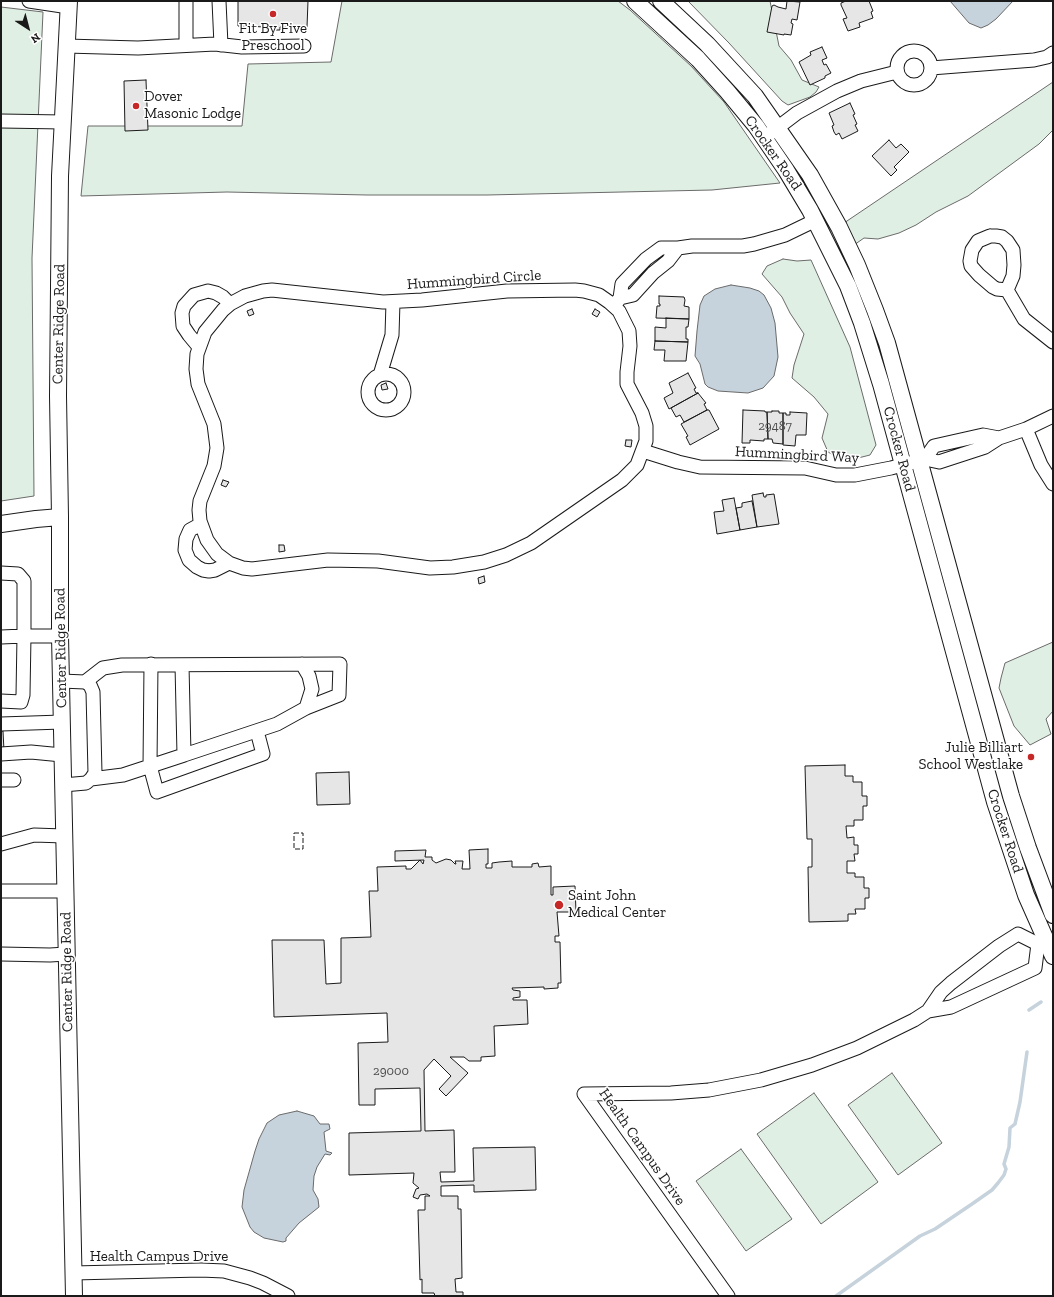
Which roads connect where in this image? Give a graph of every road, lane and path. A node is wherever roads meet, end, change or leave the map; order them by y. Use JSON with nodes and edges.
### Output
{"nodes":[{"id":1,"x":29,"y":1,"type":"edge"},
{"id":2,"x":186,"y":1,"type":"edge"},
{"id":3,"x":219,"y":1,"type":"edge"},
{"id":4,"x":635,"y":1,"type":"edge"},
{"id":5,"x":660,"y":1,"type":"edge"},
{"id":6,"x":69,"y":4,"type":"edge"},
{"id":7,"x":186,"y":45,"type":"junction"},
{"id":8,"x":221,"y":45,"type":"junction"},
{"id":9,"x":66,"y":46,"type":"junction"},
{"id":10,"x":304,"y":46,"type":"dead end"},
{"id":11,"x":1053,"y":53,"type":"edge"},
{"id":12,"x":931,"y":68,"type":"junction"},
{"id":13,"x":897,"y":72,"type":"junction"},
{"id":14,"x":1,"y":121,"type":"edge"},
{"id":15,"x":63,"y":122,"type":"junction"},
{"id":16,"x":778,"y":127,"type":"junction"},
{"id":17,"x":764,"y":138,"type":"junction"},
{"id":18,"x":816,"y":220,"type":"junction"},
{"id":19,"x":1007,"y":290,"type":"dead end"},
{"id":20,"x":393,"y":302,"type":"junction"},
{"id":21,"x":617,"y":302,"type":"junction"},
{"id":22,"x":230,"y":304,"type":"junction"},
{"id":23,"x":1053,"y":342,"type":"edge"},
{"id":24,"x":199,"y":347,"type":"junction"},
{"id":25,"x":380,"y":375,"type":"dead end"},
{"id":26,"x":1053,"y":416,"type":"edge"},
{"id":27,"x":1026,"y":429,"type":"junction"},
{"id":28,"x":643,"y":450,"type":"junction"},
{"id":29,"x":922,"y":460,"type":"junction"},
{"id":30,"x":903,"y":465,"type":"junction"},
{"id":31,"x":1053,"y":484,"type":"edge"},
{"id":32,"x":60,"y":518,"type":"junction"},
{"id":33,"x":1,"y":524,"type":"edge"},
{"id":34,"x":201,"y":524,"type":"junction"},
{"id":35,"x":229,"y":563,"type":"junction"},
{"id":36,"x":1,"y":573,"type":"edge"},
{"id":37,"x":24,"y":636,"type":"junction"},
{"id":38,"x":60,"y":636,"type":"junction"},
{"id":39,"x":1,"y":637,"type":"edge"},
{"id":40,"x":151,"y":664,"type":"junction"},
{"id":41,"x":302,"y":664,"type":"junction"},
{"id":42,"x":182,"y":665,"type":"junction"},
{"id":43,"x":61,"y":681,"type":"junction"},
{"id":44,"x":85,"y":682,"type":"junction"},
{"id":45,"x":1,"y":701,"type":"edge"},
{"id":46,"x":306,"y":708,"type":"junction"},
{"id":47,"x":62,"y":722,"type":"junction"},
{"id":48,"x":1,"y":724,"type":"edge"},
{"id":49,"x":257,"y":731,"type":"junction"},
{"id":50,"x":1,"y":754,"type":"edge"},
{"id":51,"x":62,"y":755,"type":"junction"},
{"id":52,"x":184,"y":755,"type":"junction"},
{"id":53,"x":150,"y":766,"type":"junction"},
{"id":54,"x":91,"y":779,"type":"junction"},
{"id":55,"x":63,"y":785,"type":"junction"},
{"id":56,"x":64,"y":836,"type":"junction"},
{"id":57,"x":1,"y":844,"type":"edge"},
{"id":58,"x":1,"y":891,"type":"edge"},
{"id":59,"x":66,"y":891,"type":"junction"},
{"id":60,"x":1053,"y":914,"type":"edge"},
{"id":61,"x":1045,"y":941,"type":"edge"},
{"id":62,"x":1,"y":954,"type":"edge"},
{"id":63,"x":66,"y":954,"type":"junction"},
{"id":64,"x":1053,"y":956,"type":"edge"},
{"id":65,"x":928,"y":1010,"type":"junction"},
{"id":66,"x":73,"y":1273,"type":"junction"},
{"id":67,"x":74,"y":1296,"type":"edge"},
{"id":68,"x":288,"y":1296,"type":"edge"},
{"id":69,"x":728,"y":1296,"type":"edge"}],
"edges":[{"from":1,"to":6,"type":"street"},
{"from":2,"to":7,"type":"street"},
{"from":3,"to":8,"type":"street"},
{"from":4,"to":17,"type":"main road","name":"Crocker Road"},
{"from":5,"to":16,"type":"main road","name":"Crocker Road"},
{"from":6,"to":9,"type":"main road","name":"Center Ridge Road"},
{"from":7,"to":8,"type":"street"},
{"from":7,"to":9,"type":"street"},
{"from":8,"to":10,"type":"street"},
{"from":9,"to":15,"type":"main road","name":"Center Ridge Road"},
{"from":11,"to":12,"type":"street"},
{"from":12,"to":13,"type":"street"},
{"from":12,"to":13,"type":"street"},
{"from":13,"to":16,"type":"street"},
{"from":14,"to":15,"type":"street"},
{"from":15,"to":32,"type":"main road","name":"Center Ridge Road"},
{"from":16,"to":17,"type":"street"},
{"from":16,"to":29,"type":"main road","name":"Crocker Road"},
{"from":17,"to":18,"type":"main road","name":"Crocker Road"},
{"from":18,"to":21,"type":"street"},
{"from":18,"to":30,"type":"main road","name":"Crocker Road"},
{"from":19,"to":23,"type":"street"},
{"from":20,"to":21,"type":"street","name":"Hummingbird Circle"},
{"from":20,"to":22,"type":"street","name":"Hummingbird Circle"},
{"from":20,"to":25,"type":"street"},
{"from":21,"to":28,"type":"street","name":"Hummingbird Circle"},
{"from":22,"to":24,"type":"street","name":"Hummingbird Circle"},
{"from":22,"to":24,"type":"street"},
{"from":24,"to":34,"type":"street","name":"Hummingbird Circle"},
{"from":26,"to":27,"type":"street","name":"Hummingbird Way"},
{"from":27,"to":29,"type":"street","name":"Hummingbird Way"},
{"from":27,"to":31,"type":"street"},
{"from":28,"to":30,"type":"street","name":"Hummingbird Way"},
{"from":28,"to":35,"type":"street","name":"Hummingbird Circle"},
{"from":29,"to":30,"type":"street","name":"Hummingbird Way"},
{"from":29,"to":60,"type":"main road","name":"Crocker Road"},
{"from":30,"to":61,"type":"main road","name":"Crocker Road"},
{"from":32,"to":33,"type":"main road"},
{"from":32,"to":38,"type":"main road","name":"Center Ridge Road"},
{"from":34,"to":35,"type":"street","name":"Hummingbird Circle"},
{"from":34,"to":35,"type":"street"},
{"from":36,"to":37,"type":"street"},
{"from":37,"to":38,"type":"street"},
{"from":37,"to":39,"type":"street"},
{"from":37,"to":45,"type":"street"},
{"from":38,"to":43,"type":"main road","name":"Center Ridge Road"},
{"from":40,"to":42,"type":"street"},
{"from":40,"to":44,"type":"street"},
{"from":40,"to":53,"type":"street"},
{"from":41,"to":42,"type":"street"},
{"from":41,"to":46,"type":"street"},
{"from":41,"to":46,"type":"street"},
{"from":42,"to":52,"type":"street"},
{"from":43,"to":44,"type":"street"},
{"from":43,"to":47,"type":"main road","name":"Center Ridge Road"},
{"from":44,"to":54,"type":"street"},
{"from":46,"to":49,"type":"street"},
{"from":47,"to":48,"type":"street"},
{"from":47,"to":51,"type":"main road","name":"Center Ridge Road"},
{"from":49,"to":52,"type":"street"},
{"from":49,"to":53,"type":"street"},
{"from":50,"to":51,"type":"street"},
{"from":51,"to":55,"type":"main road","name":"Center Ridge Road"},
{"from":52,"to":53,"type":"street"},
{"from":53,"to":54,"type":"street"},
{"from":54,"to":55,"type":"street"},
{"from":55,"to":56,"type":"main road","name":"Center Ridge Road"},
{"from":56,"to":57,"type":"street"},
{"from":56,"to":59,"type":"main road","name":"Center Ridge Road"},
{"from":58,"to":59,"type":"street"},
{"from":59,"to":63,"type":"main road","name":"Center Ridge Road"},
{"from":61,"to":64,"type":"main road","name":"Crocker Road"},
{"from":61,"to":65,"type":"street","name":"Health Campus Drive"},
{"from":61,"to":65,"type":"street","name":"Health Campus Drive"},
{"from":62,"to":63,"type":"street"},
{"from":63,"to":66,"type":"main road","name":"Center Ridge Road"},
{"from":65,"to":69,"type":"street","name":"Health Campus Drive"},
{"from":66,"to":67,"type":"main road","name":"Center Ridge Road"},
{"from":66,"to":68,"type":"street","name":"Health Campus Drive"}]}
